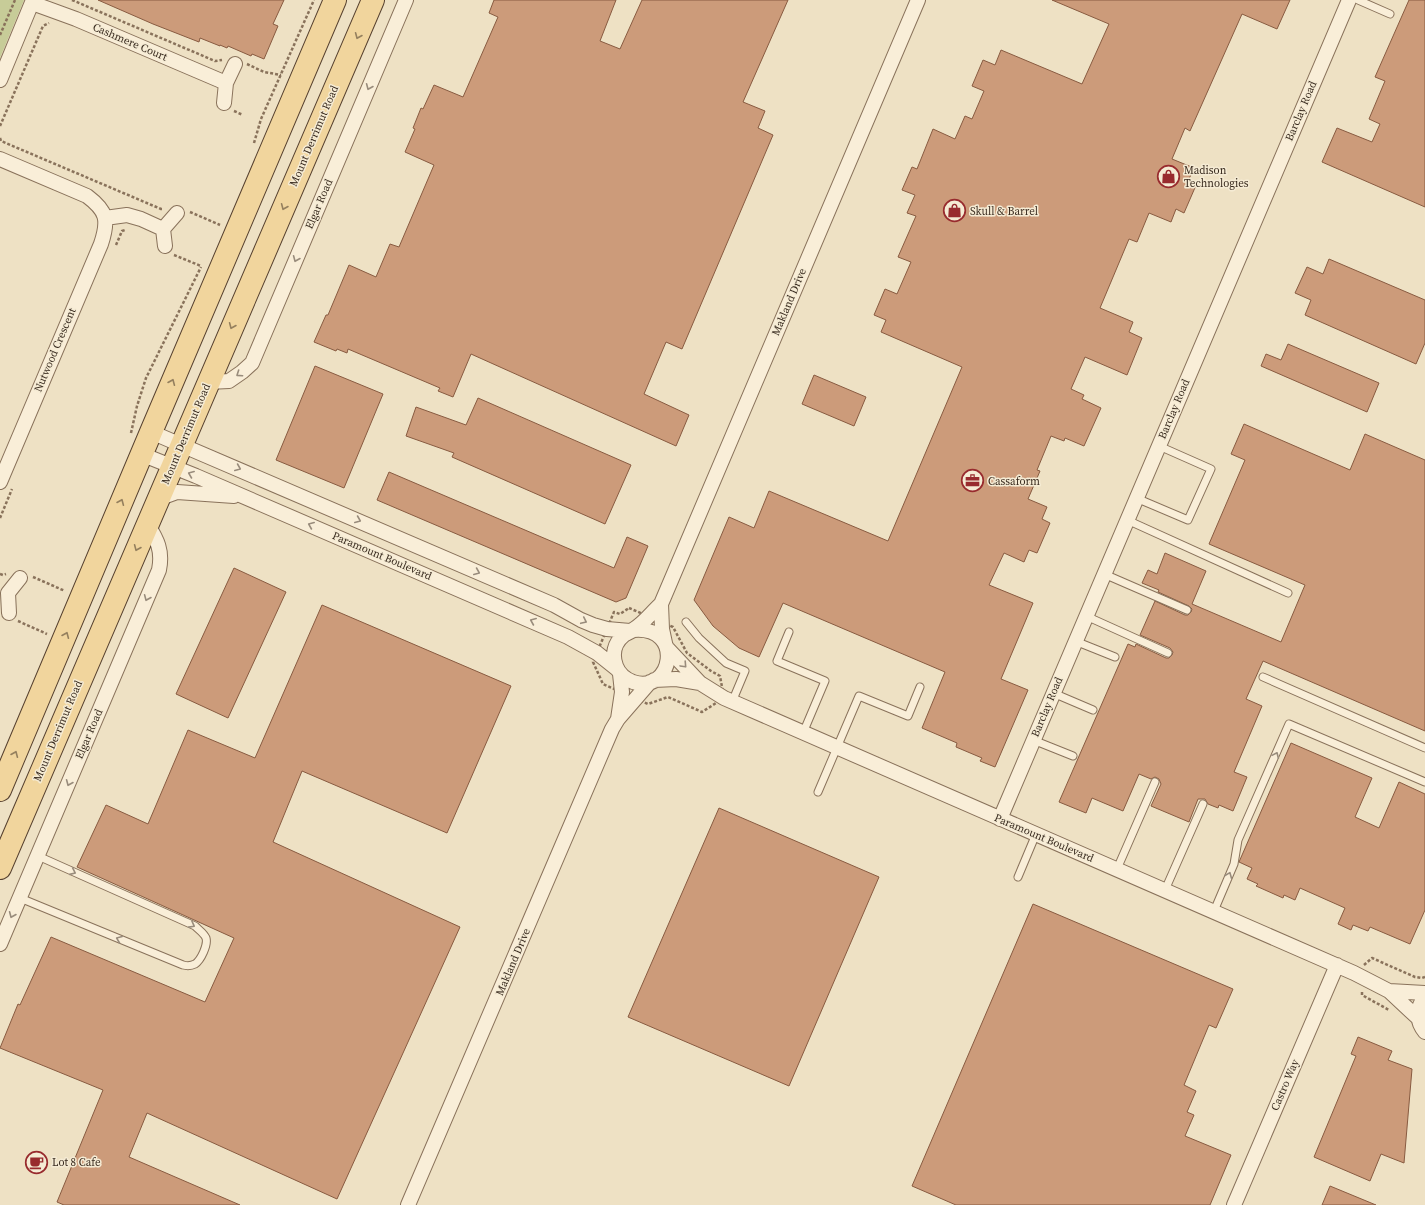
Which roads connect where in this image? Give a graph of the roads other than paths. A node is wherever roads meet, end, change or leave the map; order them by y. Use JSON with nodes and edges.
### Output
{"nodes":[{"id":1,"x":336,"y":0,"type":"edge"},
{"id":2,"x":373,"y":0,"type":"edge"},
{"id":3,"x":406,"y":0,"type":"edge"},
{"id":4,"x":918,"y":0,"type":"edge"},
{"id":5,"x":1349,"y":0,"type":"edge"},
{"id":6,"x":1358,"y":0,"type":"edge"},
{"id":7,"x":33,"y":1,"type":"edge"},
{"id":8,"x":1390,"y":14,"type":"dead end"},
{"id":9,"x":235,"y":62,"type":"road end"},
{"id":10,"x":0,"y":80,"type":"edge"},
{"id":11,"x":226,"y":83,"type":"junction"},
{"id":12,"x":227,"y":106,"type":"road end"},
{"id":13,"x":0,"y":159,"type":"edge"},
{"id":14,"x":178,"y":211,"type":"road end"},
{"id":15,"x":105,"y":218,"type":"junction"},
{"id":16,"x":163,"y":229,"type":"junction"},
{"id":17,"x":167,"y":249,"type":"road end"},
{"id":18,"x":208,"y":382,"type":"junction"},
{"id":19,"x":151,"y":432,"type":"junction"},
{"id":20,"x":182,"y":444,"type":"junction"},
{"id":21,"x":1159,"y":446,"type":"junction"},
{"id":22,"x":141,"y":454,"type":"junction"},
{"id":23,"x":172,"y":466,"type":"junction"},
{"id":24,"x":6,"y":486,"type":"edge"},
{"id":25,"x":246,"y":497,"type":"junction"},
{"id":26,"x":1136,"y":498,"type":"junction"},
{"id":27,"x":158,"y":499,"type":"junction"},
{"id":28,"x":1127,"y":520,"type":"junction"},
{"id":29,"x":147,"y":523,"type":"junction"},
{"id":30,"x":1104,"y":574,"type":"junction"},
{"id":31,"x":26,"y":577,"type":"road end"},
{"id":32,"x":4,"y":592,"type":"edge"},
{"id":33,"x":1288,"y":593,"type":"dead end"},
{"id":34,"x":661,"y":604,"type":"junction"},
{"id":35,"x":1187,"y":610,"type":"dead end"},
{"id":36,"x":1086,"y":616,"type":"junction"},
{"id":37,"x":13,"y":617,"type":"road end"},
{"id":38,"x":686,"y":622,"type":"dead end"},
{"id":39,"x":632,"y":630,"type":"junction"},
{"id":40,"x":789,"y":632,"type":"dead end"},
{"id":41,"x":1075,"y":641,"type":"junction"},
{"id":42,"x":666,"y":646,"type":"junction"},
{"id":43,"x":1168,"y":652,"type":"dead end"},
{"id":44,"x":1115,"y":657,"type":"dead end"},
{"id":45,"x":619,"y":671,"type":"junction"},
{"id":46,"x":1263,"y":677,"type":"dead end"},
{"id":47,"x":652,"y":681,"type":"junction"},
{"id":48,"x":700,"y":683,"type":"junction"},
{"id":49,"x":920,"y":687,"type":"dead end"},
{"id":50,"x":1054,"y":693,"type":"junction"},
{"id":51,"x":732,"y":702,"type":"junction"},
{"id":52,"x":1093,"y":710,"type":"dead end"},
{"id":53,"x":618,"y":719,"type":"junction"},
{"id":54,"x":803,"y":733,"type":"junction"},
{"id":55,"x":1034,"y":740,"type":"junction"},
{"id":56,"x":837,"y":748,"type":"junction"},
{"id":57,"x":1425,"y":748,"type":"edge"},
{"id":58,"x":1073,"y":756,"type":"dead end"},
{"id":59,"x":1155,"y":782,"type":"dead end"},
{"id":60,"x":1425,"y":782,"type":"edge"},
{"id":61,"x":0,"y":790,"type":"edge"},
{"id":62,"x":818,"y":792,"type":"dead end"},
{"id":63,"x":1203,"y":804,"type":"dead end"},
{"id":64,"x":1000,"y":818,"type":"junction"},
{"id":65,"x":1036,"y":834,"type":"junction"},
{"id":66,"x":38,"y":856,"type":"junction"},
{"id":67,"x":0,"y":868,"type":"edge"},
{"id":68,"x":1117,"y":869,"type":"junction"},
{"id":69,"x":1018,"y":877,"type":"dead end"},
{"id":70,"x":1165,"y":890,"type":"junction"},
{"id":71,"x":20,"y":898,"type":"junction"},
{"id":72,"x":1214,"y":911,"type":"junction"},
{"id":73,"x":0,"y":944,"type":"edge"},
{"id":74,"x":1337,"y":965,"type":"junction"},
{"id":75,"x":1389,"y":991,"type":"junction"},
{"id":76,"x":1425,"y":993,"type":"edge"},
{"id":77,"x":1425,"y":997,"type":"edge"},
{"id":78,"x":1418,"y":1018,"type":"junction"},
{"id":79,"x":1425,"y":1032,"type":"edge"},
{"id":80,"x":408,"y":1205,"type":"edge"},
{"id":81,"x":1234,"y":1205,"type":"edge"}],
"edges":[{"from":19,"to":1,"type":"main road","one_way":true},
{"from":2,"to":18,"type":"main road","name":"Mount Derrimut Road","one_way":true},
{"from":3,"to":18,"type":"street","name":"Elgar Road","one_way":true},
{"from":4,"to":34,"type":"street","name":"Makland Drive"},
{"from":5,"to":21,"type":"street","name":"Barclay Road"},
{"from":6,"to":8,"type":"lane"},
{"from":7,"to":10,"type":"street"},
{"from":7,"to":11,"type":"street","name":"Cashmere Court"},
{"from":9,"to":11,"type":"street"},
{"from":11,"to":12,"type":"street"},
{"from":13,"to":15,"type":"street"},
{"from":14,"to":16,"type":"street"},
{"from":15,"to":16,"type":"street"},
{"from":15,"to":24,"type":"street","name":"Nutwood Crescent"},
{"from":16,"to":17,"type":"street"},
{"from":18,"to":20,"type":"main road","name":"Mount Derrimut Road"},
{"from":19,"to":20,"type":"street","name":"Paramount Boulevard"},
{"from":19,"to":22,"type":"main road"},
{"from":20,"to":23,"type":"main road","name":"Mount Derrimut Road"},
{"from":20,"to":39,"type":"street","name":"Paramount Boulevard","one_way":true},
{"from":21,"to":26,"type":"street","name":"Barclay Road"},
{"from":21,"to":26,"type":"lane"},
{"from":22,"to":23,"type":"street","name":"Paramount Boulevard"},
{"from":61,"to":22,"type":"main road","one_way":true},
{"from":25,"to":23,"type":"street","name":"Paramount Boulevard","one_way":true},
{"from":23,"to":27,"type":"main road","name":"Mount Derrimut Road"},
{"from":25,"to":27,"type":"street"},
{"from":45,"to":25,"type":"street","name":"Paramount Boulevard","one_way":true},
{"from":26,"to":28,"type":"street","name":"Barclay Road"},
{"from":27,"to":29,"type":"main road","name":"Mount Derrimut Road"},
{"from":28,"to":30,"type":"street","name":"Barclay Road"},
{"from":28,"to":33,"type":"lane"},
{"from":29,"to":66,"type":"street","name":"Elgar Road","one_way":true},
{"from":29,"to":67,"type":"main road","name":"Mount Derrimut Road","one_way":true},
{"from":30,"to":35,"type":"lane"},
{"from":30,"to":36,"type":"street","name":"Barclay Road"},
{"from":31,"to":32,"type":"street"},
{"from":32,"to":37,"type":"street"},
{"from":34,"to":39,"type":"street","name":"Makland Drive"},
{"from":34,"to":42,"type":"street","name":"Makland Drive"},
{"from":36,"to":41,"type":"street","name":"Barclay Road"},
{"from":36,"to":43,"type":"lane"},
{"from":38,"to":51,"type":"lane"},
{"from":39,"to":42,"type":"street"},
{"from":39,"to":45,"type":"street"},
{"from":40,"to":54,"type":"lane"},
{"from":41,"to":44,"type":"lane"},
{"from":41,"to":50,"type":"street","name":"Barclay Road"},
{"from":42,"to":47,"type":"street"},
{"from":42,"to":48,"type":"street","name":"Paramount Boulevard","one_way":true},
{"from":45,"to":47,"type":"street"},
{"from":45,"to":53,"type":"street","name":"Makland Drive"},
{"from":46,"to":57,"type":"lane"},
{"from":47,"to":48,"type":"street","name":"Paramount Boulevard"},
{"from":47,"to":53,"type":"street","name":"Makland Drive"},
{"from":48,"to":51,"type":"street","name":"Paramount Boulevard"},
{"from":49,"to":56,"type":"lane"},
{"from":50,"to":52,"type":"lane"},
{"from":50,"to":55,"type":"street","name":"Barclay Road"},
{"from":51,"to":54,"type":"street","name":"Paramount Boulevard"},
{"from":53,"to":80,"type":"street","name":"Makland Drive"},
{"from":54,"to":56,"type":"street","name":"Paramount Boulevard"},
{"from":55,"to":58,"type":"lane"},
{"from":55,"to":64,"type":"street","name":"Barclay Road"},
{"from":56,"to":62,"type":"lane"},
{"from":56,"to":64,"type":"street","name":"Paramount Boulevard"},
{"from":59,"to":68,"type":"lane"},
{"from":72,"to":60,"type":"lane","one_way":true},
{"from":63,"to":70,"type":"lane"},
{"from":64,"to":65,"type":"street","name":"Paramount Boulevard"},
{"from":65,"to":68,"type":"street","name":"Paramount Boulevard"},
{"from":65,"to":69,"type":"lane"},
{"from":66,"to":71,"type":"street","name":"Elgar Road"},
{"from":66,"to":71,"type":"lane","one_way":true},
{"from":68,"to":70,"type":"street","name":"Paramount Boulevard"},
{"from":70,"to":72,"type":"street","name":"Paramount Boulevard"},
{"from":71,"to":73,"type":"street","name":"Elgar Road","one_way":true},
{"from":72,"to":74,"type":"street","name":"Paramount Boulevard"},
{"from":74,"to":75,"type":"street","name":"Paramount Boulevard"},
{"from":74,"to":81,"type":"street","name":"Castro Way"},
{"from":75,"to":76,"type":"street","name":"Paramount Boulevard"},
{"from":75,"to":78,"type":"street","name":"Paramount Boulevard"},
{"from":77,"to":78,"type":"street"},
{"from":78,"to":79,"type":"street"}]}
